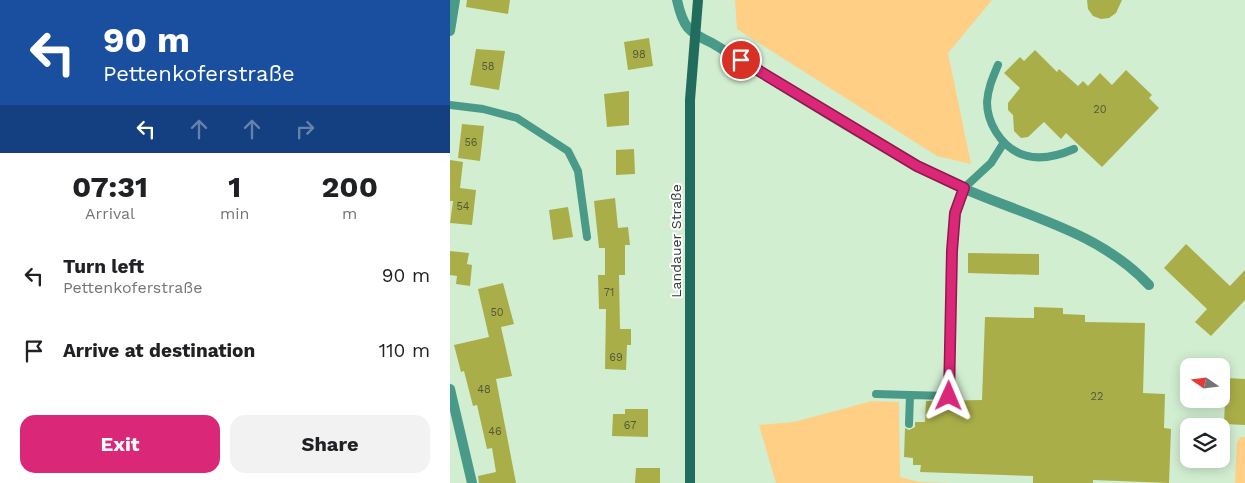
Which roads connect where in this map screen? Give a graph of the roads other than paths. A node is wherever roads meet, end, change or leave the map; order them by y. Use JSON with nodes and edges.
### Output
{"nodes":[{"id":1,"x":455,"y":0,"type":"edge"},
{"id":2,"x":677,"y":0,"type":"edge"},
{"id":3,"x":698,"y":0,"type":"edge"},
{"id":4,"x":450,"y":31,"type":"edge"},
{"id":5,"x":694,"y":34,"type":"junction"},
{"id":6,"x":998,"y":65,"type":"dead end"},
{"id":7,"x":450,"y":105,"type":"edge"},
{"id":8,"x":1004,"y":144,"type":"junction"},
{"id":9,"x":1074,"y":149,"type":"dead end"},
{"id":10,"x":964,"y":188,"type":"junction"},
{"id":11,"x":587,"y":237,"type":"dead end"},
{"id":12,"x":1149,"y":285,"type":"dead end"},
{"id":13,"x":450,"y":389,"type":"edge"},
{"id":14,"x":876,"y":394,"type":"dead end"},
{"id":15,"x":910,"y":395,"type":"junction"},
{"id":16,"x":909,"y":424,"type":"dead end"},
{"id":17,"x":472,"y":483,"type":"edge"},
{"id":18,"x":690,"y":483,"type":"edge"}],
"edges":[{"from":1,"to":4,"type":"street"},
{"from":2,"to":5,"type":"street"},
{"from":3,"to":5,"type":"main road","name":"Landauer Straße"},
{"from":5,"to":10,"type":"street"},
{"from":5,"to":18,"type":"main road","name":"Landauer Straße"},
{"from":6,"to":8,"type":"lane"},
{"from":7,"to":11,"type":"lane"},
{"from":8,"to":9,"type":"lane"},
{"from":8,"to":10,"type":"lane"},
{"from":10,"to":12,"type":"street"},
{"from":10,"to":15,"type":"lane"},
{"from":13,"to":17,"type":"street"},
{"from":14,"to":15,"type":"lane"},
{"from":15,"to":16,"type":"lane"}]}
